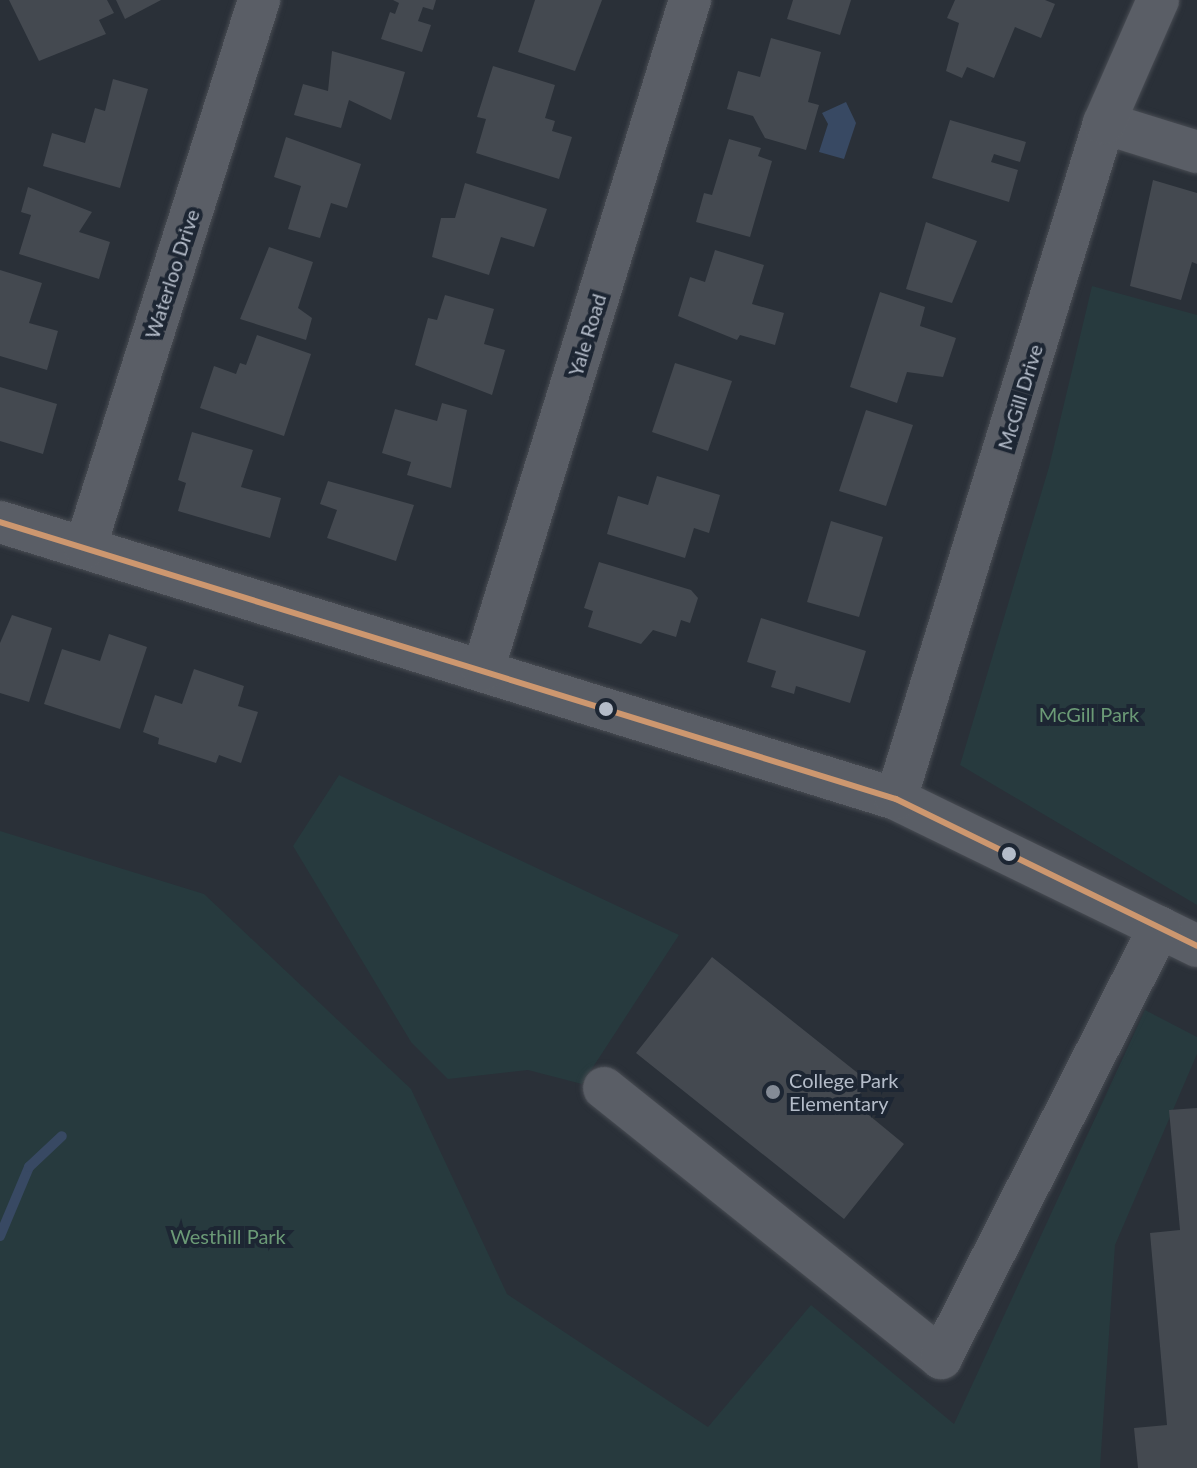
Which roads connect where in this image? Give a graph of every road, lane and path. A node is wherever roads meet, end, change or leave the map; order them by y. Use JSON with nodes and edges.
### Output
{"nodes":[{"id":1,"x":259,"y":0,"type":"edge"},
{"id":2,"x":690,"y":0,"type":"edge"},
{"id":3,"x":1158,"y":0,"type":"edge"},
{"id":4,"x":1104,"y":123,"type":"junction"},
{"id":5,"x":1197,"y":152,"type":"edge"},
{"id":6,"x":0,"y":522,"type":"edge"},
{"id":7,"x":85,"y":548,"type":"junction"},
{"id":8,"x":483,"y":670,"type":"junction"},
{"id":9,"x":896,"y":799,"type":"junction"},
{"id":10,"x":1160,"y":927,"type":"junction"},
{"id":11,"x":1197,"y":946,"type":"edge"},
{"id":12,"x":604,"y":1088,"type":"dead end"}],
"edges":[{"from":1,"to":7,"type":"street","name":"Waterloo Drive"},
{"from":2,"to":8,"type":"street","name":"Yale Road"},
{"from":3,"to":4,"type":"street","name":"McGill Drive"},
{"from":4,"to":5,"type":"street"},
{"from":4,"to":9,"type":"street","name":"McGill Drive"},
{"from":6,"to":7,"type":"street"},
{"from":7,"to":8,"type":"street"},
{"from":8,"to":9,"type":"street"},
{"from":9,"to":10,"type":"street"},
{"from":10,"to":11,"type":"street"},
{"from":10,"to":12,"type":"street"}]}
